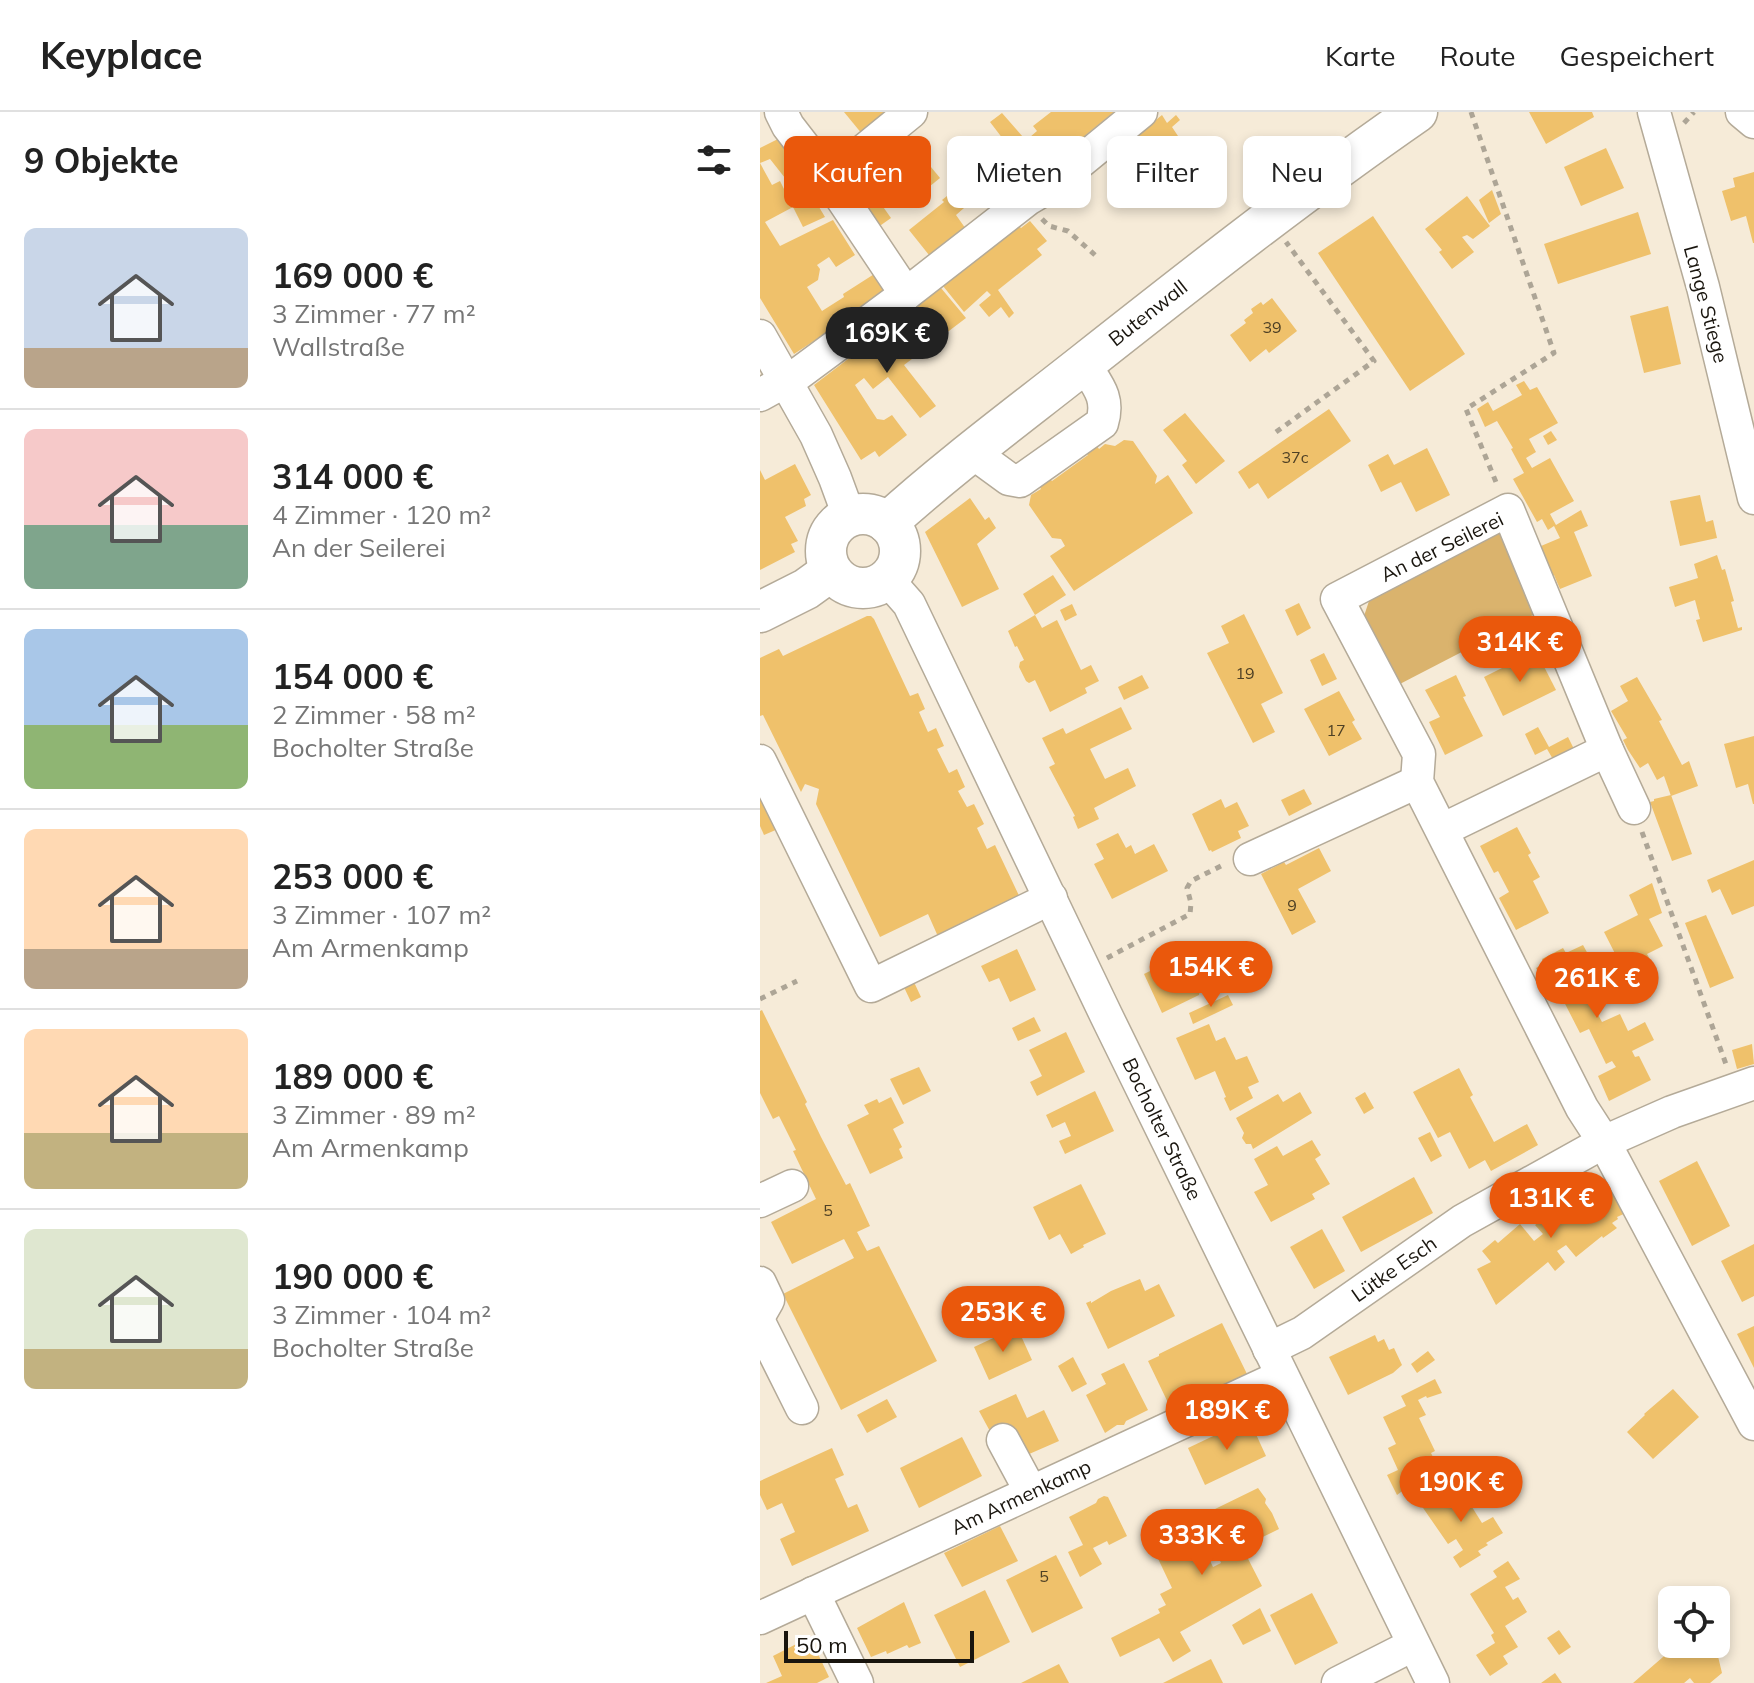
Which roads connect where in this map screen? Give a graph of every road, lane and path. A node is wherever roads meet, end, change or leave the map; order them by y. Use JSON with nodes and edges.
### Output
{"nodes":[{"id":1,"x":781,"y":112,"type":"edge"},
{"id":2,"x":911,"y":112,"type":"edge"},
{"id":3,"x":1141,"y":112,"type":"edge"},
{"id":4,"x":1417,"y":112,"type":"edge"},
{"id":5,"x":1471,"y":112,"type":"edge"},
{"id":6,"x":1654,"y":112,"type":"edge"},
{"id":7,"x":1742,"y":112,"type":"edge"},
{"id":8,"x":1754,"y":122,"type":"edge"},
{"id":9,"x":796,"y":136,"type":"edge"},
{"id":10,"x":882,"y":136,"type":"edge"},
{"id":11,"x":848,"y":208,"type":"edge"},
{"id":12,"x":1269,"y":219,"type":"junction"},
{"id":13,"x":1068,"y":231,"type":"dead end"},
{"id":14,"x":1095,"y":255,"type":"dead end"},
{"id":15,"x":906,"y":294,"type":"junction"},
{"id":16,"x":760,"y":336,"type":"edge"},
{"id":17,"x":1084,"y":364,"type":"junction"},
{"id":18,"x":774,"y":388,"type":"edge"},
{"id":19,"x":1276,"y":432,"type":"dead end"},
{"id":20,"x":972,"y":452,"type":"junction"},
{"id":21,"x":1754,"y":498,"type":"edge"},
{"id":22,"x":1508,"y":510,"type":"junction"},
{"id":23,"x":849,"y":516,"type":"junction"},
{"id":24,"x":887,"y":523,"type":"junction"},
{"id":25,"x":831,"y":571,"type":"junction"},
{"id":26,"x":887,"y":579,"type":"junction"},
{"id":27,"x":760,"y":612,"type":"edge"},
{"id":28,"x":1607,"y":750,"type":"junction"},
{"id":29,"x":760,"y":761,"type":"edge"},
{"id":30,"x":1417,"y":782,"type":"junction"},
{"id":31,"x":1634,"y":808,"type":"joint"},
{"id":32,"x":1442,"y":830,"type":"junction"},
{"id":33,"x":1250,"y":859,"type":"joint"},
{"id":34,"x":1051,"y":898,"type":"junction"},
{"id":35,"x":1085,"y":969,"type":"junction"},
{"id":36,"x":797,"y":981,"type":"dead end"},
{"id":37,"x":760,"y":999,"type":"edge"},
{"id":38,"x":1744,"y":1086,"type":"edge"},
{"id":39,"x":1604,"y":1142,"type":"junction"},
{"id":40,"x":792,"y":1186,"type":"dead end"},
{"id":41,"x":760,"y":1201,"type":"edge"},
{"id":42,"x":760,"y":1283,"type":"edge"},
{"id":43,"x":760,"y":1314,"type":"edge"},
{"id":44,"x":760,"y":1324,"type":"edge"},
{"id":45,"x":1276,"y":1362,"type":"junction"},
{"id":46,"x":802,"y":1408,"type":"dead end"},
{"id":47,"x":1754,"y":1424,"type":"edge"},
{"id":48,"x":1003,"y":1440,"type":"dead end"},
{"id":49,"x":1031,"y":1492,"type":"junction"},
{"id":50,"x":813,"y":1593,"type":"junction"},
{"id":51,"x":760,"y":1618,"type":"edge"},
{"id":52,"x":1413,"y":1645,"type":"junction"},
{"id":53,"x":857,"y":1683,"type":"edge"},
{"id":54,"x":1338,"y":1683,"type":"edge"},
{"id":55,"x":1433,"y":1683,"type":"edge"}],
"edges":[{"from":1,"to":9,"type":"street"},
{"from":2,"to":10,"type":"street"},
{"from":3,"to":15,"type":"street"},
{"from":4,"to":12,"type":"main road","name":"Butenwall"},
{"from":5,"to":22,"type":"path"},
{"from":6,"to":21,"type":"street","name":"Lange Stiege"},
{"from":7,"to":8,"type":"street"},
{"from":11,"to":15,"type":"street"},
{"from":12,"to":17,"type":"main road","name":"Butenwall"},
{"from":12,"to":19,"type":"path"},
{"from":13,"to":14,"type":"path"},
{"from":15,"to":18,"type":"street"},
{"from":16,"to":18,"type":"street"},
{"from":17,"to":20,"type":"main road","name":"Butenwall"},
{"from":17,"to":20,"type":"street"},
{"from":18,"to":23,"type":"street"},
{"from":20,"to":24,"type":"main road","name":"Butenwall"},
{"from":22,"to":28,"type":"street","name":"An der Seilerei"},
{"from":22,"to":30,"type":"street","name":"An der Seilerei"},
{"from":23,"to":24,"type":"main road"},
{"from":23,"to":25,"type":"main road"},
{"from":24,"to":26,"type":"main road"},
{"from":25,"to":26,"type":"main road"},
{"from":25,"to":27,"type":"main road"},
{"from":26,"to":34,"type":"street","name":"Bocholter Straße"},
{"from":28,"to":31,"type":"street","name":"An der Seilerei"},
{"from":28,"to":32,"type":"street"},
{"from":29,"to":34,"type":"street"},
{"from":30,"to":32,"type":"street","name":"An der Seilerei"},
{"from":30,"to":33,"type":"street"},
{"from":31,"to":38,"type":"path"},
{"from":32,"to":39,"type":"street","name":"An der Seilerei"},
{"from":33,"to":35,"type":"path"},
{"from":34,"to":35,"type":"street","name":"Bocholter Straße"},
{"from":35,"to":45,"type":"street","name":"Bocholter Straße"},
{"from":36,"to":37,"type":"path"},
{"from":38,"to":39,"type":"street","name":"Lütke Esch"},
{"from":39,"to":45,"type":"street","name":"Lütke Esch"},
{"from":39,"to":47,"type":"street"},
{"from":40,"to":41,"type":"street"},
{"from":42,"to":43,"type":"street"},
{"from":44,"to":46,"type":"street"},
{"from":45,"to":49,"type":"street","name":"Am Armenkamp"},
{"from":45,"to":52,"type":"street","name":"Bocholter Straße"},
{"from":48,"to":49,"type":"street"},
{"from":49,"to":50,"type":"street","name":"Am Armenkamp"},
{"from":50,"to":51,"type":"street","name":"Am Armenkamp"},
{"from":50,"to":53,"type":"street"},
{"from":52,"to":54,"type":"street"},
{"from":52,"to":55,"type":"street","name":"Bocholter Straße"}]}
